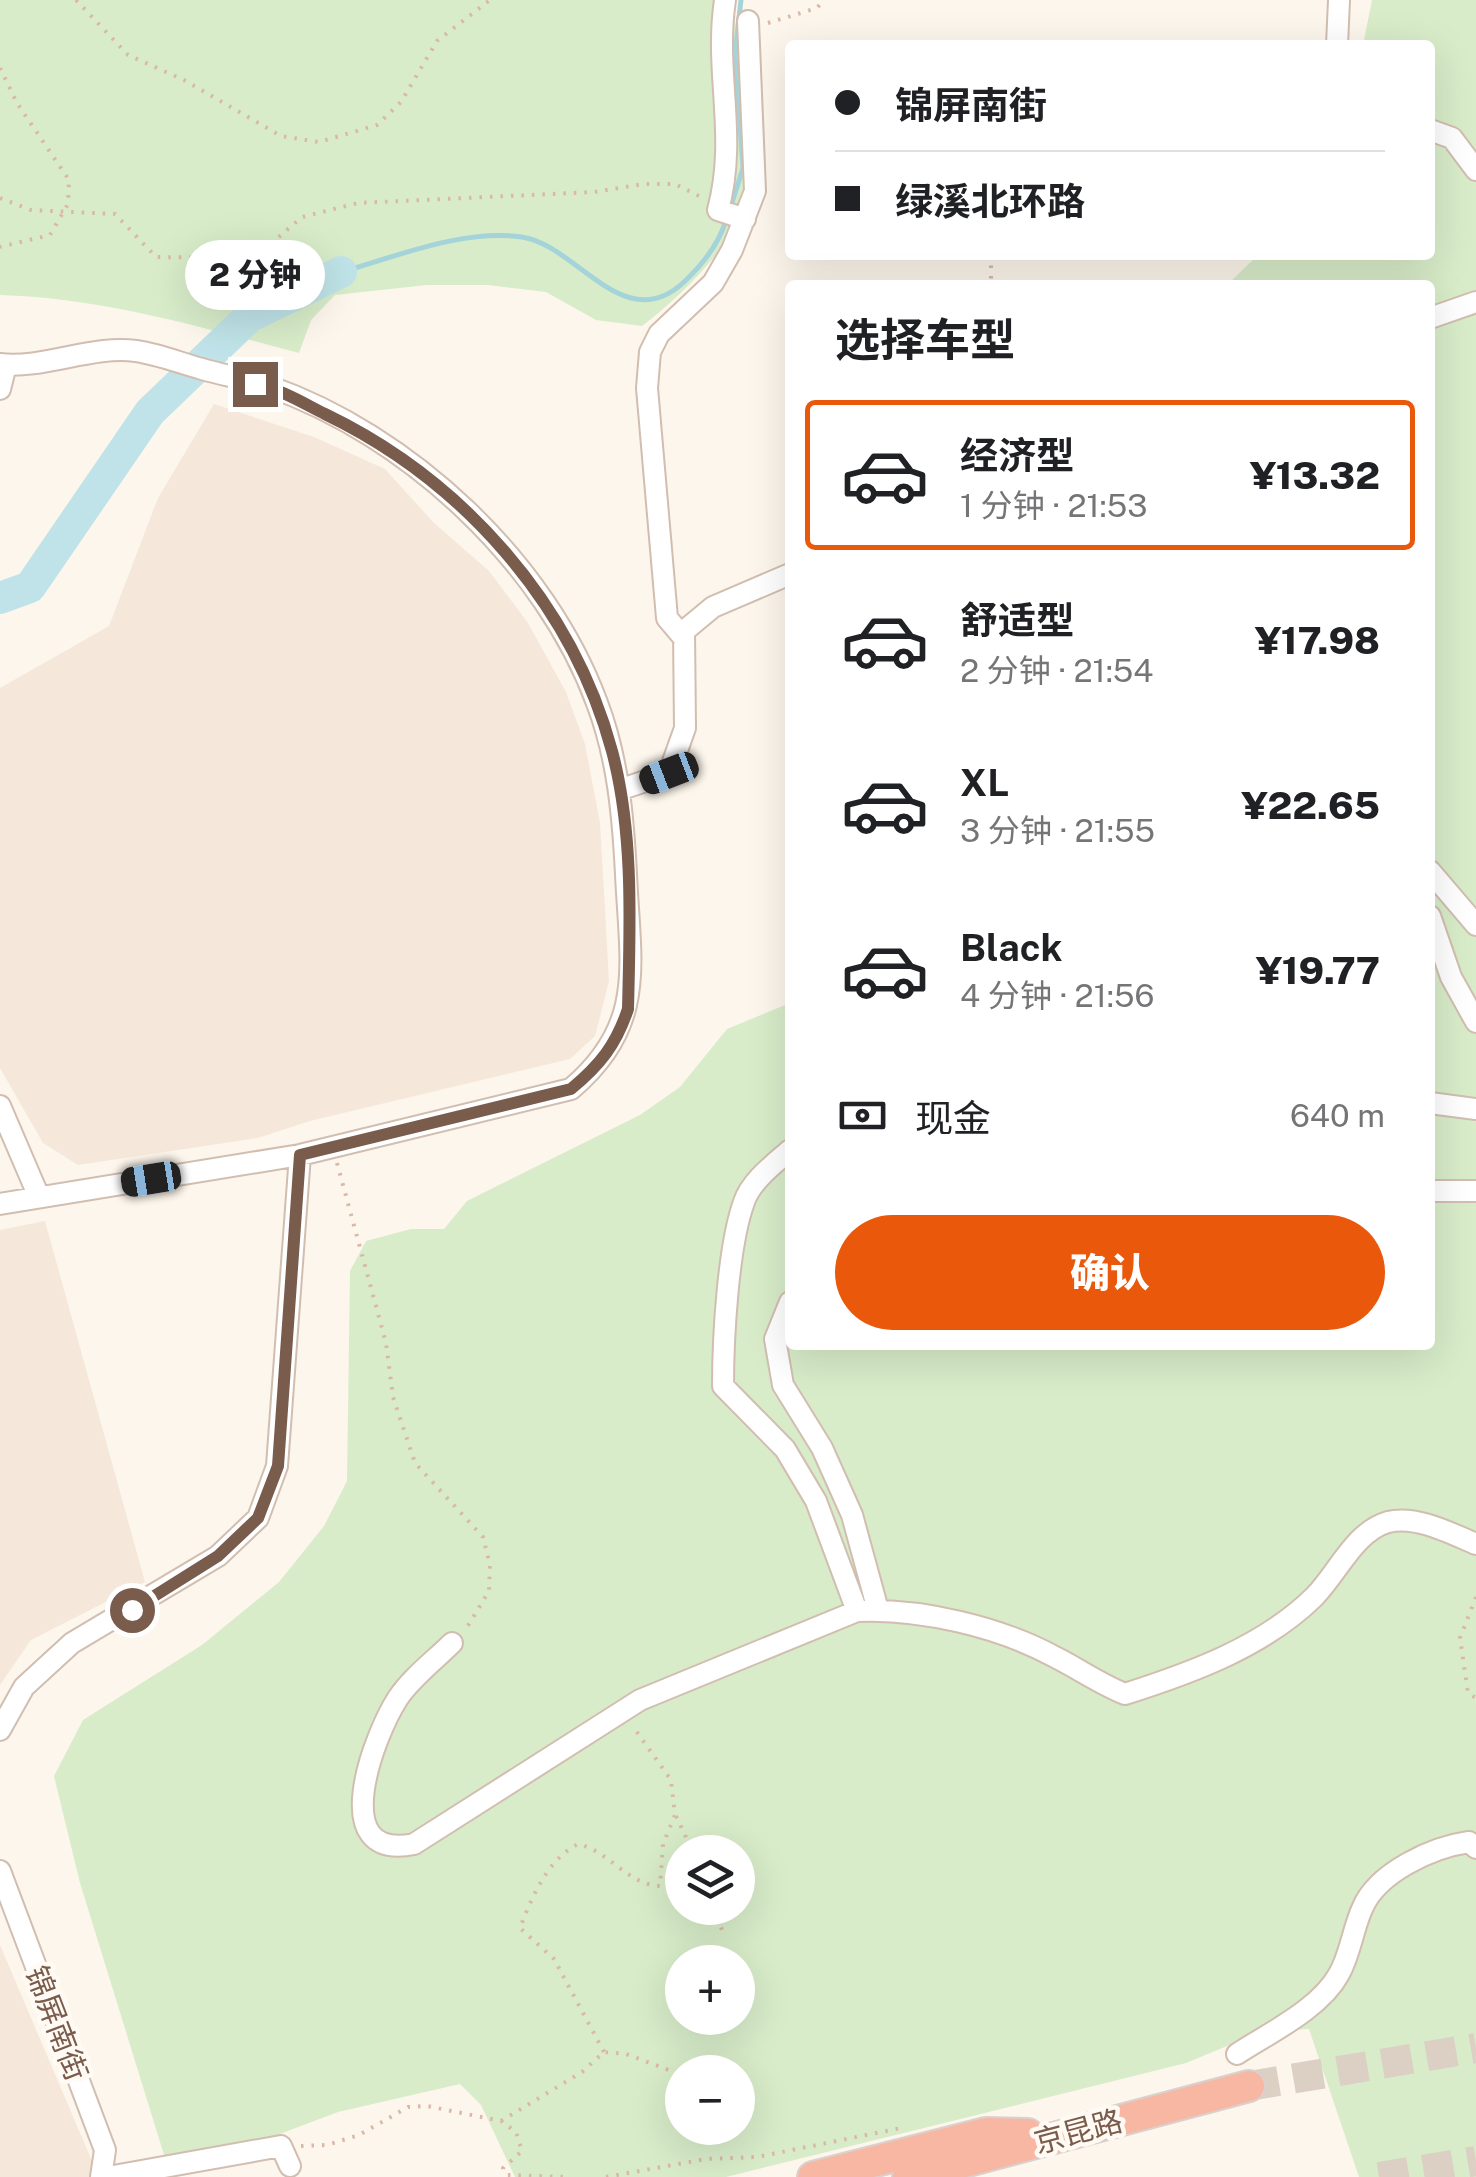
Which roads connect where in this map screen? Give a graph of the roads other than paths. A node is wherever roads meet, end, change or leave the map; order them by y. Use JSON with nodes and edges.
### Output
{"nodes":[{"id":1,"x":725,"y":0,"type":"edge"},
{"id":2,"x":1339,"y":0,"type":"edge"},
{"id":3,"x":748,"y":24,"type":"road end"},
{"id":4,"x":1338,"y":40,"type":"edge"},
{"id":5,"x":1435,"y":132,"type":"edge"},
{"id":6,"x":1476,"y":170,"type":"edge"},
{"id":7,"x":742,"y":218,"type":"junction"},
{"id":8,"x":1476,"y":302,"type":"edge"},
{"id":9,"x":1435,"y":316,"type":"edge"},
{"id":10,"x":3,"y":364,"type":"edge"},
{"id":11,"x":0,"y":389,"type":"edge"},
{"id":12,"x":785,"y":576,"type":"edge"},
{"id":13,"x":682,"y":636,"type":"junction"},
{"id":14,"x":619,"y":790,"type":"junction"},
{"id":15,"x":1435,"y":877,"type":"edge"},
{"id":16,"x":1476,"y":924,"type":"edge"},
{"id":17,"x":1435,"y":931,"type":"edge"},
{"id":18,"x":1476,"y":1022,"type":"edge"},
{"id":19,"x":1435,"y":1104,"type":"edge"},
{"id":20,"x":0,"y":1106,"type":"edge"},
{"id":21,"x":1476,"y":1109,"type":"edge"},
{"id":22,"x":785,"y":1154,"type":"edge"},
{"id":23,"x":300,"y":1155,"type":"junction"},
{"id":24,"x":1435,"y":1190,"type":"edge"},
{"id":25,"x":1476,"y":1190,"type":"edge"},
{"id":26,"x":39,"y":1197,"type":"junction"},
{"id":27,"x":0,"y":1204,"type":"edge"},
{"id":28,"x":785,"y":1314,"type":"edge"},
{"id":29,"x":1476,"y":1544,"type":"edge"},
{"id":30,"x":867,"y":1610,"type":"junction"},
{"id":31,"x":452,"y":1643,"type":"road end"},
{"id":32,"x":0,"y":1730,"type":"edge"},
{"id":33,"x":1476,"y":1848,"type":"edge"},
{"id":34,"x":0,"y":1871,"type":"edge"},
{"id":35,"x":1236,"y":2054,"type":"dead end"},
{"id":36,"x":1249,"y":2086,"type":"tunnel mouth"},
{"id":37,"x":1061,"y":2135,"type":"junction"},
{"id":38,"x":286,"y":2156,"type":"road end"},
{"id":39,"x":105,"y":2177,"type":"edge"},
{"id":40,"x":813,"y":2177,"type":"edge"},
{"id":41,"x":908,"y":2177,"type":"edge"}],
"edges":[{"from":1,"to":7,"type":"street"},
{"from":2,"to":4,"type":"street"},
{"from":3,"to":7,"type":"street"},
{"from":5,"to":6,"type":"street"},
{"from":7,"to":13,"type":"street"},
{"from":8,"to":9,"type":"street"},
{"from":10,"to":11,"type":"street"},
{"from":10,"to":14,"type":"street"},
{"from":12,"to":13,"type":"street"},
{"from":13,"to":14,"type":"street"},
{"from":14,"to":23,"type":"street"},
{"from":15,"to":16,"type":"street"},
{"from":17,"to":18,"type":"street"},
{"from":19,"to":21,"type":"street"},
{"from":20,"to":26,"type":"street"},
{"from":22,"to":30,"type":"street"},
{"from":23,"to":26,"type":"street"},
{"from":23,"to":32,"type":"street"},
{"from":24,"to":25,"type":"street"},
{"from":26,"to":27,"type":"street"},
{"from":28,"to":30,"type":"street"},
{"from":29,"to":30,"type":"street"},
{"from":30,"to":31,"type":"street"},
{"from":33,"to":35,"type":"street"},
{"from":34,"to":39,"type":"street","name":"锦屏南街"},
{"from":36,"to":37,"type":"highway","name":"京昆路"},
{"from":37,"to":40,"type":"highway"},
{"from":37,"to":41,"type":"highway","name":"京昆路"},
{"from":38,"to":39,"type":"street"}]}
